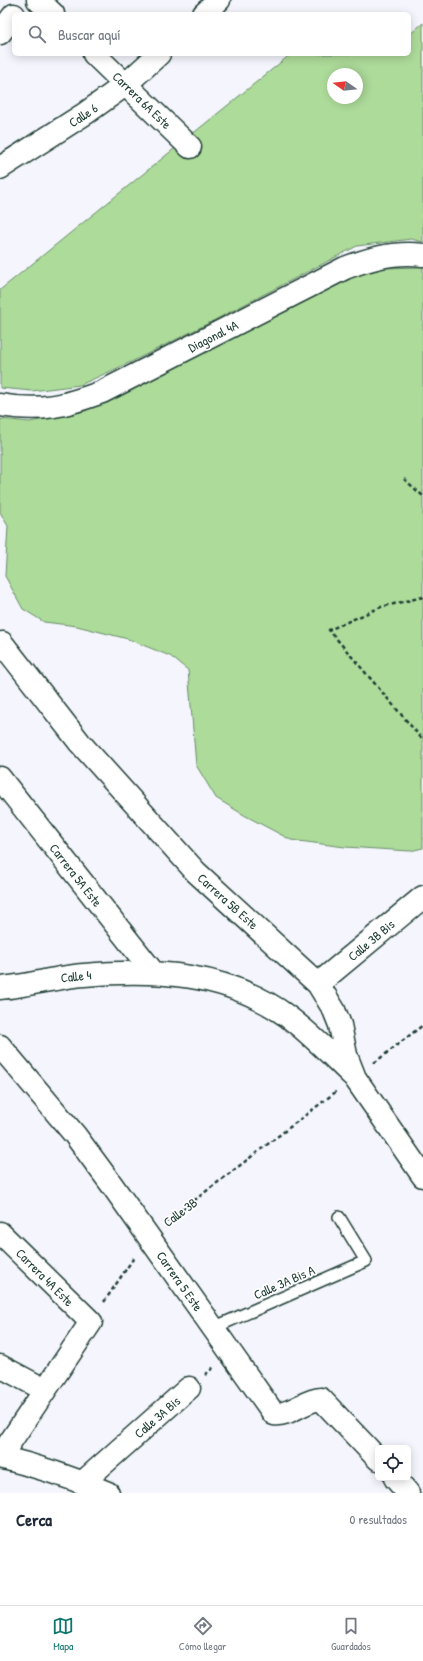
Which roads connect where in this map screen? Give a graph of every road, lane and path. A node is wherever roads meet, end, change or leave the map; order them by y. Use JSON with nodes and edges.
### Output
{"nodes":[{"id":1,"x":25,"y":0,"type":"edge"},
{"id":2,"x":38,"y":0,"type":"edge"},
{"id":3,"x":219,"y":0,"type":"edge"},
{"id":4,"x":16,"y":12,"type":"edge"},
{"id":5,"x":51,"y":12,"type":"edge"},
{"id":6,"x":206,"y":12,"type":"edge"},
{"id":7,"x":12,"y":17,"type":"edge"},
{"id":8,"x":0,"y":33,"type":"edge"},
{"id":9,"x":96,"y":56,"type":"edge"},
{"id":10,"x":157,"y":56,"type":"edge"},
{"id":11,"x":125,"y":84,"type":"junction"},
{"id":12,"x":190,"y":147,"type":"dead end"},
{"id":13,"x":0,"y":168,"type":"edge"},
{"id":14,"x":423,"y":255,"type":"edge"},
{"id":15,"x":0,"y":405,"type":"edge"},
{"id":16,"x":404,"y":479,"type":"dead end"},
{"id":17,"x":423,"y":496,"type":"edge"},
{"id":18,"x":423,"y":597,"type":"edge"},
{"id":19,"x":2,"y":643,"type":"dead end"},
{"id":20,"x":423,"y":740,"type":"edge"},
{"id":21,"x":0,"y":778,"type":"edge"},
{"id":22,"x":423,"y":897,"type":"edge"},
{"id":23,"x":153,"y":972,"type":"junction"},
{"id":24,"x":318,"y":984,"type":"junction"},
{"id":25,"x":0,"y":988,"type":"edge"},
{"id":26,"x":423,"y":1025,"type":"edge"},
{"id":27,"x":0,"y":1046,"type":"edge"},
{"id":28,"x":355,"y":1078,"type":"junction"},
{"id":29,"x":423,"y":1176,"type":"edge"},
{"id":30,"x":339,"y":1217,"type":"dead end"},
{"id":31,"x":0,"y":1233,"type":"edge"},
{"id":32,"x":148,"y":1236,"type":"junction"},
{"id":33,"x":91,"y":1322,"type":"junction"},
{"id":34,"x":214,"y":1328,"type":"junction"},
{"id":35,"x":231,"y":1353,"type":"junction"},
{"id":36,"x":0,"y":1366,"type":"edge"},
{"id":37,"x":189,"y":1388,"type":"joint"},
{"id":38,"x":45,"y":1390,"type":"junction"},
{"id":39,"x":375,"y":1456,"type":"edge"},
{"id":40,"x":0,"y":1457,"type":"edge"},
{"id":41,"x":398,"y":1481,"type":"edge"},
{"id":42,"x":83,"y":1482,"type":"junction"},
{"id":43,"x":108,"y":1493,"type":"edge"},
{"id":44,"x":408,"y":1493,"type":"edge"}],
"edges":[{"from":1,"to":4,"type":"street"},
{"from":2,"to":5,"type":"street"},
{"from":3,"to":6,"type":"street"},
{"from":7,"to":8,"type":"street"},
{"from":9,"to":11,"type":"street","name":"Carrera 6A Este"},
{"from":10,"to":11,"type":"street","name":"Calle 6"},
{"from":11,"to":12,"type":"street","name":"Carrera 6A Este"},
{"from":11,"to":13,"type":"street","name":"Calle 6"},
{"from":14,"to":15,"type":"street","name":"Diagonal 4A"},
{"from":16,"to":17,"type":"path"},
{"from":18,"to":20,"type":"path"},
{"from":19,"to":24,"type":"street","name":"Carrera 5B Este"},
{"from":21,"to":23,"type":"street","name":"Carrera 5A Este"},
{"from":22,"to":24,"type":"street","name":"Calle 3B Bis"},
{"from":23,"to":25,"type":"street","name":"Calle 4"},
{"from":23,"to":28,"type":"street","name":"Calle 4"},
{"from":24,"to":28,"type":"street","name":"Carrera 5B Este"},
{"from":26,"to":28,"type":"path","name":"Calle 3B"},
{"from":27,"to":32,"type":"street","name":"Carrera 5 Este"},
{"from":28,"to":29,"type":"street","name":"Carrera 5B Este"},
{"from":28,"to":32,"type":"path","name":"Calle 3B"},
{"from":30,"to":34,"type":"lane","name":"Calle 3A Bis A"},
{"from":31,"to":33,"type":"street","name":"Carrera 4A Este"},
{"from":32,"to":33,"type":"path","name":"Calle 3B"},
{"from":32,"to":34,"type":"street","name":"Carrera 5 Este"},
{"from":33,"to":38,"type":"street"},
{"from":34,"to":35,"type":"street","name":"Carrera 5 Este"},
{"from":35,"to":37,"type":"path","name":"Calle 3A Bis"},
{"from":35,"to":39,"type":"street","name":"Carrera 5 Este"},
{"from":36,"to":38,"type":"street"},
{"from":37,"to":42,"type":"street","name":"Calle 3A Bis"},
{"from":38,"to":40,"type":"street"},
{"from":40,"to":42,"type":"street"},
{"from":41,"to":44,"type":"street"},
{"from":42,"to":43,"type":"street"}]}
